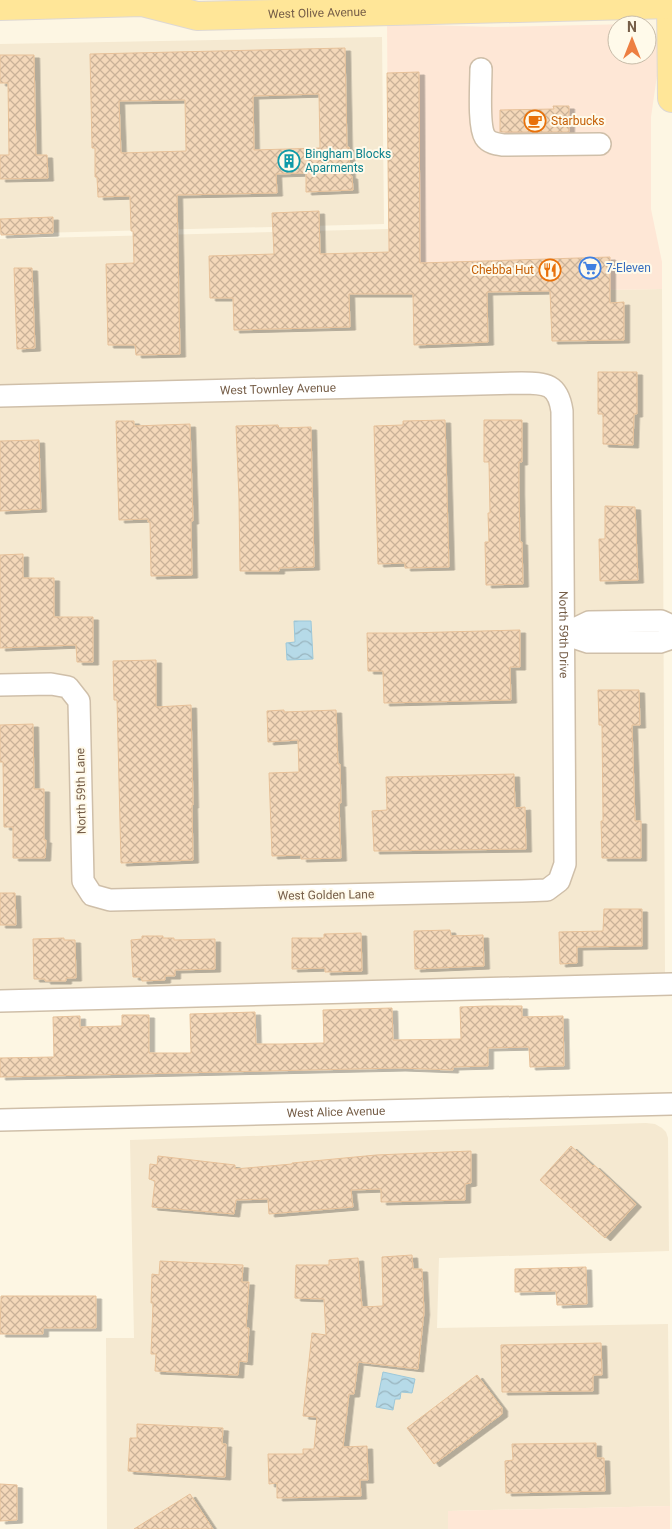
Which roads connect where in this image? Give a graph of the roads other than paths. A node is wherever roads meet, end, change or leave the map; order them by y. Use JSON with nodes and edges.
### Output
{"nodes":[{"id":1,"x":145,"y":1,"type":"edge"},
{"id":2,"x":671,"y":3,"type":"edge"},
{"id":3,"x":0,"y":6,"type":"edge"},
{"id":4,"x":481,"y":69,"type":"dead end"},
{"id":5,"x":672,"y":98,"type":"edge"},
{"id":6,"x":600,"y":144,"type":"dead end"},
{"id":7,"x":554,"y":389,"type":"joint"},
{"id":8,"x":0,"y":396,"type":"edge"},
{"id":9,"x":672,"y":626,"type":"edge"},
{"id":10,"x":564,"y":634,"type":"junction"},
{"id":11,"x":672,"y":638,"type":"edge"},
{"id":12,"x":0,"y":685,"type":"edge"},
{"id":13,"x":559,"y":882,"type":"joint"},
{"id":14,"x":92,"y":895,"type":"joint"},
{"id":15,"x":672,"y":984,"type":"edge"},
{"id":16,"x":0,"y":1001,"type":"edge"},
{"id":17,"x":672,"y":1104,"type":"edge"},
{"id":18,"x":0,"y":1120,"type":"edge"}],
"edges":[{"from":1,"to":2,"type":"main road","name":"West Olive Avenue"},
{"from":1,"to":3,"type":"main road","name":"West Olive Avenue"},
{"from":2,"to":5,"type":"main road"},
{"from":4,"to":6,"type":"street"},
{"from":7,"to":8,"type":"street","name":"West Townley Avenue"},
{"from":7,"to":10,"type":"street","name":"North 59th Drive"},
{"from":9,"to":10,"type":"street"},
{"from":10,"to":11,"type":"street"},
{"from":10,"to":13,"type":"street","name":"North 59th Drive"},
{"from":12,"to":14,"type":"street","name":"North 59th Lane"},
{"from":13,"to":14,"type":"street","name":"West Golden Lane"},
{"from":15,"to":16,"type":"street"},
{"from":17,"to":18,"type":"street","name":"West Alice Avenue"}]}
